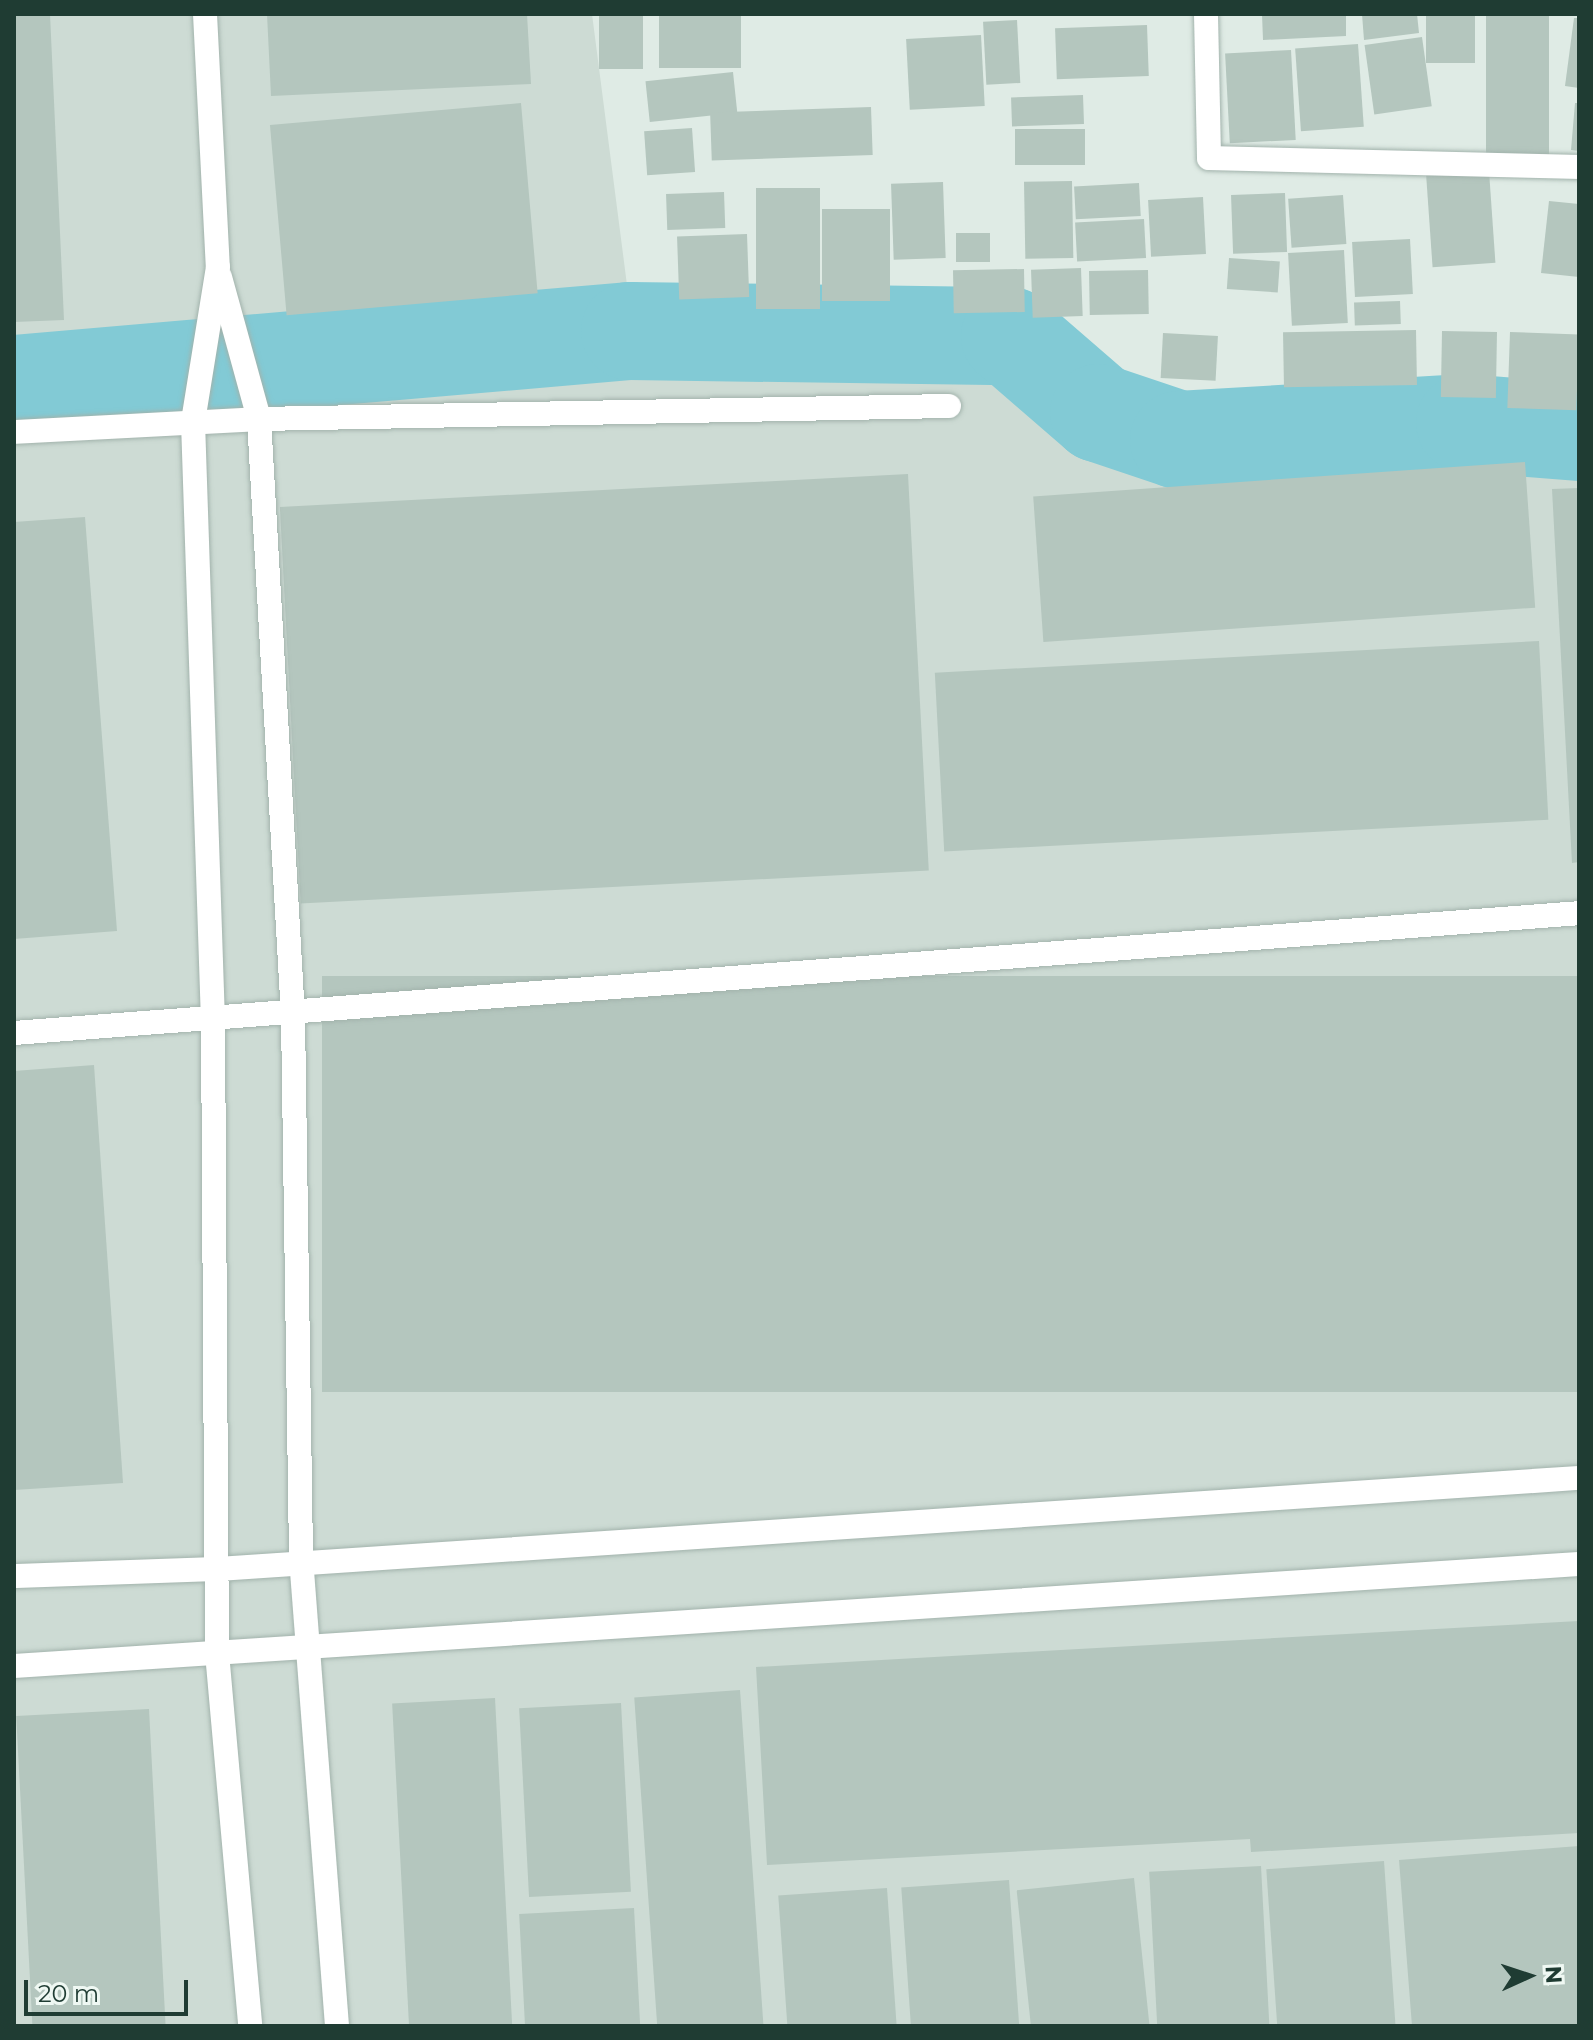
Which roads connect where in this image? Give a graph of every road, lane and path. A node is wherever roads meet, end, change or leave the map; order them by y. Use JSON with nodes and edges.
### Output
{"nodes":[{"id":1,"x":205,"y":14,"type":"edge"},
{"id":2,"x":1206,"y":14,"type":"edge"},
{"id":3,"x":1579,"y":167,"type":"edge"},
{"id":4,"x":218,"y":267,"type":"junction"},
{"id":5,"x":949,"y":406,"type":"dead end"},
{"id":6,"x":259,"y":419,"type":"junction"},
{"id":7,"x":193,"y":422,"type":"junction"},
{"id":8,"x":14,"y":432,"type":"edge"},
{"id":9,"x":1579,"y":913,"type":"edge"},
{"id":10,"x":293,"y":1016,"type":"junction"},
{"id":11,"x":213,"y":1022,"type":"junction"},
{"id":12,"x":14,"y":1033,"type":"edge"},
{"id":13,"x":1579,"y":1478,"type":"edge"},
{"id":14,"x":301,"y":1558,"type":"junction"},
{"id":15,"x":1579,"y":1564,"type":"edge"},
{"id":16,"x":218,"y":1569,"type":"junction"},
{"id":17,"x":14,"y":1576,"type":"edge"},
{"id":18,"x":306,"y":1650,"type":"junction"},
{"id":19,"x":217,"y":1653,"type":"junction"},
{"id":20,"x":14,"y":1666,"type":"edge"},
{"id":21,"x":250,"y":2026,"type":"edge"},
{"id":22,"x":337,"y":2026,"type":"edge"}],
"edges":[{"from":1,"to":4,"type":"street"},
{"from":2,"to":3,"type":"street"},
{"from":4,"to":6,"type":"street"},
{"from":4,"to":7,"type":"street"},
{"from":5,"to":6,"type":"street"},
{"from":6,"to":7,"type":"street"},
{"from":6,"to":10,"type":"street"},
{"from":7,"to":8,"type":"street"},
{"from":7,"to":11,"type":"street"},
{"from":9,"to":10,"type":"street"},
{"from":10,"to":11,"type":"street"},
{"from":10,"to":14,"type":"street"},
{"from":11,"to":12,"type":"street"},
{"from":11,"to":16,"type":"street"},
{"from":13,"to":14,"type":"street"},
{"from":14,"to":16,"type":"street"},
{"from":14,"to":18,"type":"street"},
{"from":15,"to":18,"type":"street"},
{"from":16,"to":17,"type":"street"},
{"from":16,"to":19,"type":"street"},
{"from":18,"to":19,"type":"street"},
{"from":18,"to":22,"type":"street"},
{"from":19,"to":20,"type":"street"},
{"from":19,"to":21,"type":"street"}]}
